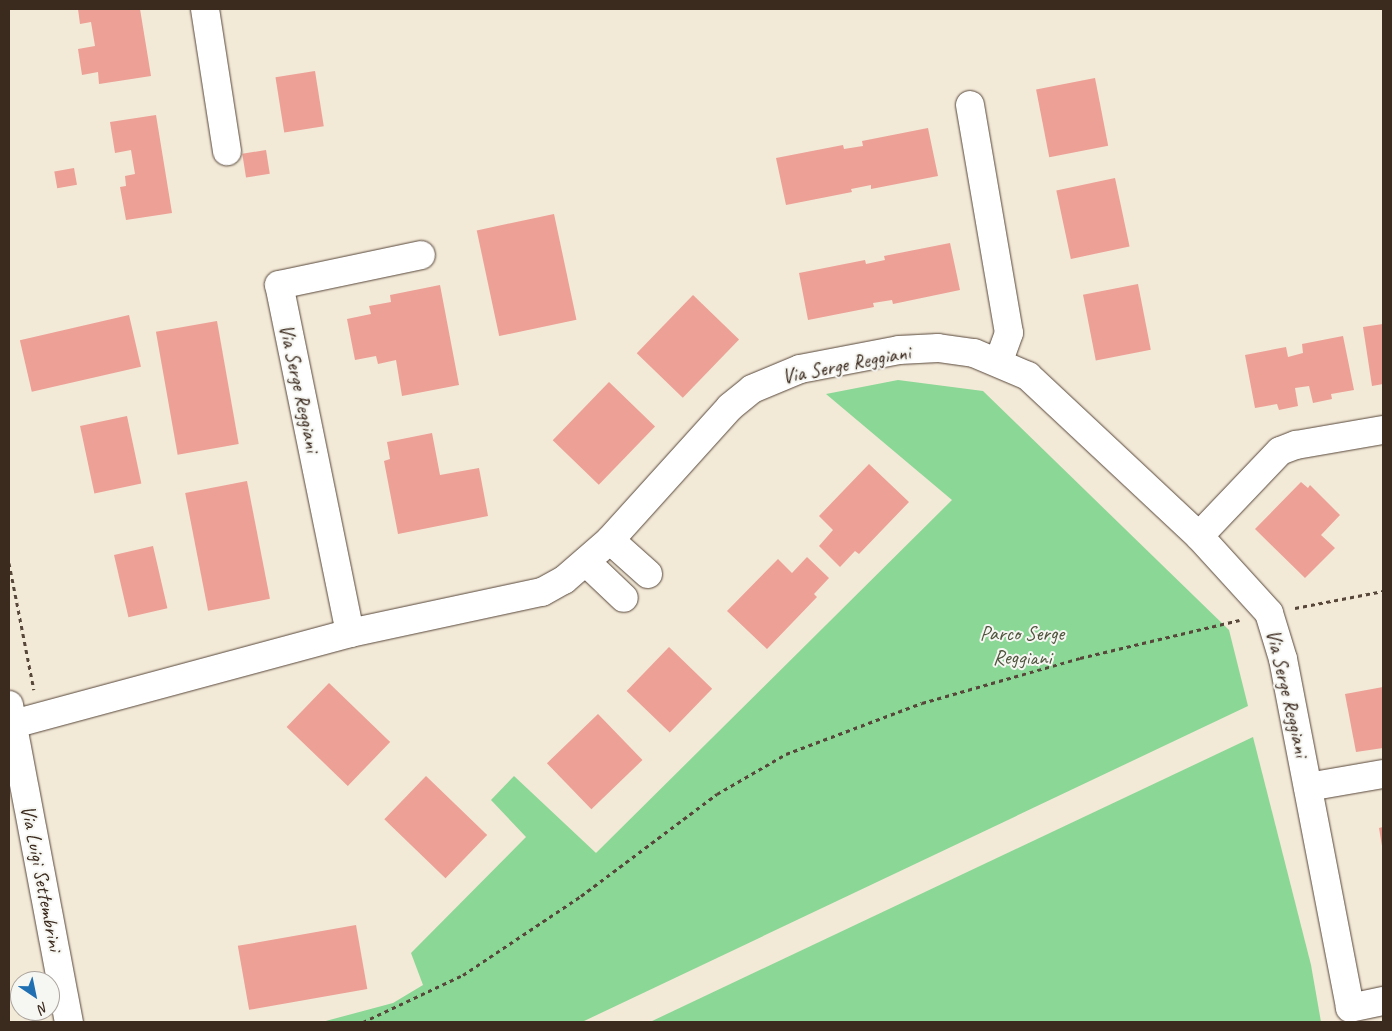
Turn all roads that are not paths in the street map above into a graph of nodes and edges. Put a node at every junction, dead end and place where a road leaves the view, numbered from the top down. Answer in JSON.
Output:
{"nodes":[{"id":1,"x":205,"y":9,"type":"edge"},
{"id":2,"x":970,"y":105,"type":"dead end"},
{"id":3,"x":227,"y":151,"type":"dead end"},
{"id":4,"x":421,"y":255,"type":"dead end"},
{"id":5,"x":999,"y":361,"type":"junction"},
{"id":6,"x":1383,"y":430,"type":"edge"},
{"id":7,"x":1199,"y":536,"type":"junction"},
{"id":8,"x":610,"y":540,"type":"junction"},
{"id":9,"x":586,"y":562,"type":"junction"},
{"id":10,"x":648,"y":574,"type":"dead end"},
{"id":11,"x":624,"y":598,"type":"dead end"},
{"id":12,"x":350,"y":633,"type":"junction"},
{"id":13,"x":11,"y":715,"type":"edge"},
{"id":14,"x":1383,"y":774,"type":"edge"},
{"id":15,"x":1308,"y":787,"type":"junction"},
{"id":16,"x":1383,"y":1001,"type":"edge"},
{"id":17,"x":69,"y":1022,"type":"edge"}],
"edges":[{"from":1,"to":3,"type":"street"},
{"from":2,"to":5,"type":"street"},
{"from":4,"to":12,"type":"street","name":"Via Serge Reggiani"},
{"from":5,"to":7,"type":"street","name":"Via Serge Reggiani"},
{"from":5,"to":8,"type":"street","name":"Via Serge Reggiani"},
{"from":6,"to":7,"type":"street"},
{"from":7,"to":15,"type":"street","name":"Via Serge Reggiani"},
{"from":8,"to":9,"type":"street","name":"Via Serge Reggiani"},
{"from":8,"to":10,"type":"street"},
{"from":9,"to":11,"type":"street"},
{"from":9,"to":12,"type":"street","name":"Via Serge Reggiani"},
{"from":12,"to":13,"type":"street","name":"Via Serge Reggiani"},
{"from":13,"to":17,"type":"street","name":"Via Luigi Settembrini"},
{"from":14,"to":15,"type":"street","name":"Via Serge Reggiani"},
{"from":15,"to":16,"type":"street","name":"Via Serge Reggiani"}]}
